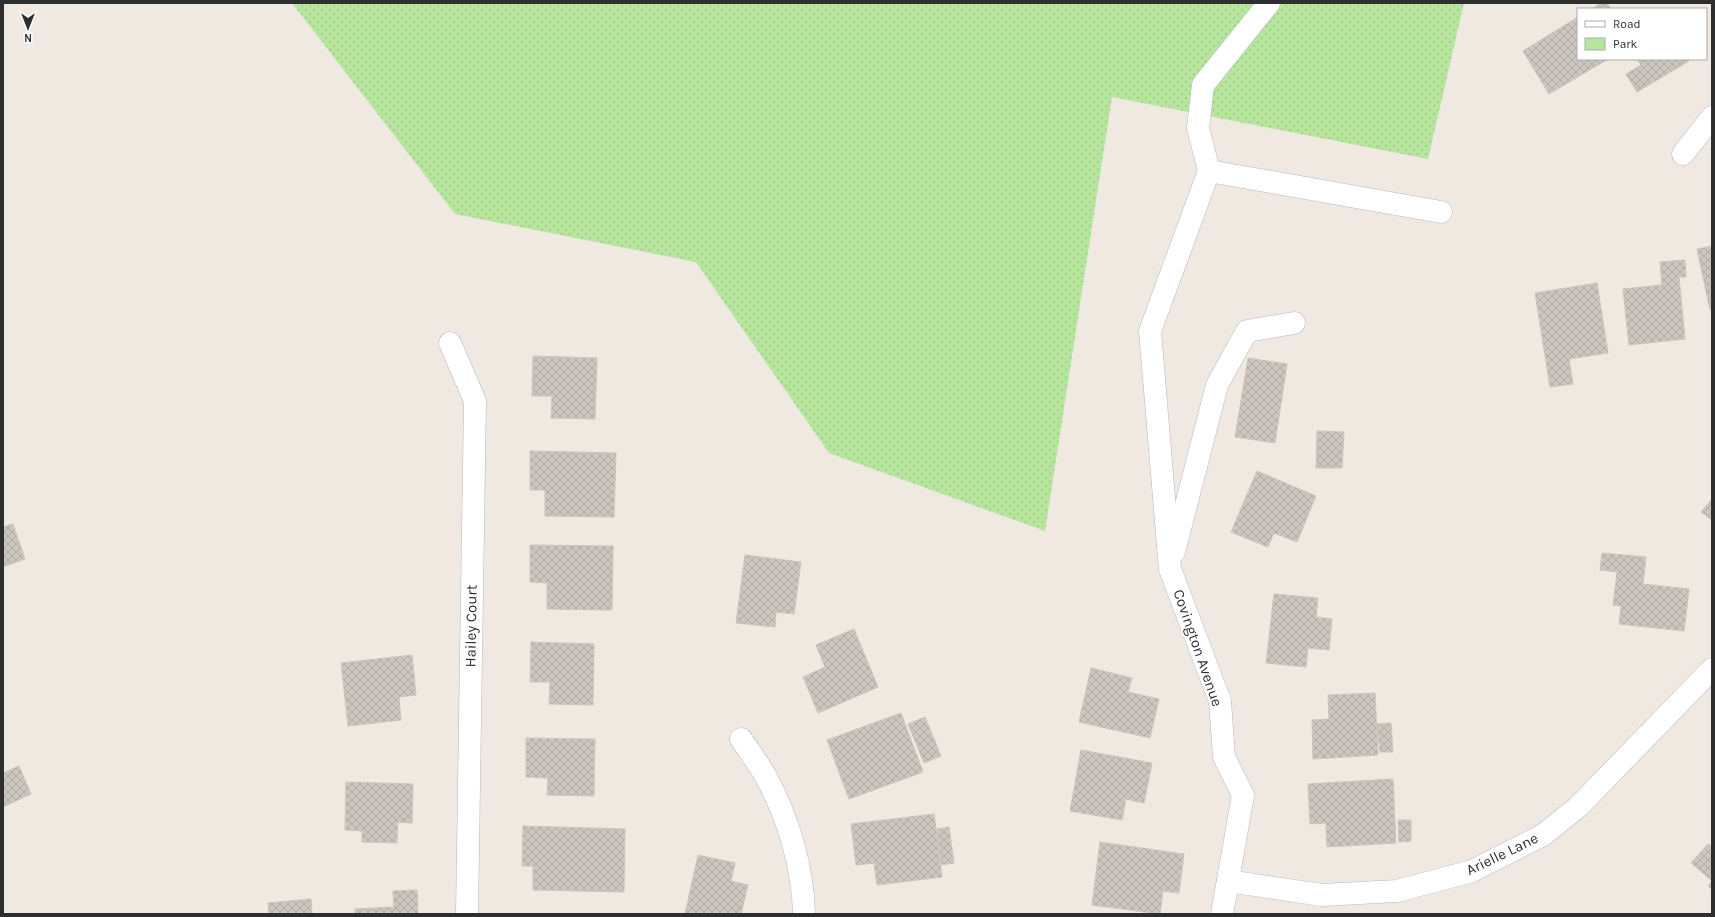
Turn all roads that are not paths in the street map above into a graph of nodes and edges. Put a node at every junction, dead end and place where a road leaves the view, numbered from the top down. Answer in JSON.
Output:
{"nodes":[{"id":1,"x":1269,"y":3,"type":"edge"},
{"id":2,"x":1712,"y":117,"type":"edge"},
{"id":3,"x":1683,"y":154,"type":"dead end"},
{"id":4,"x":1209,"y":171,"type":"junction"},
{"id":5,"x":1441,"y":212,"type":"dead end"},
{"id":6,"x":1294,"y":323,"type":"dead end"},
{"id":7,"x":450,"y":343,"type":"dead end"},
{"id":8,"x":1170,"y":569,"type":"junction"},
{"id":9,"x":1712,"y":669,"type":"edge"},
{"id":10,"x":741,"y":739,"type":"dead end"},
{"id":11,"x":1228,"y":881,"type":"junction"},
{"id":12,"x":467,"y":914,"type":"edge"},
{"id":13,"x":804,"y":914,"type":"edge"},
{"id":14,"x":1222,"y":914,"type":"edge"}],
"edges":[{"from":1,"to":4,"type":"street"},
{"from":2,"to":3,"type":"street"},
{"from":4,"to":5,"type":"street"},
{"from":4,"to":8,"type":"street","name":"Covington Avenue"},
{"from":6,"to":8,"type":"street"},
{"from":7,"to":12,"type":"street","name":"Hailey Court"},
{"from":8,"to":11,"type":"street","name":"Covington Avenue"},
{"from":9,"to":11,"type":"street","name":"Arielle Lane"},
{"from":10,"to":13,"type":"street"},
{"from":11,"to":14,"type":"street","name":"Covington Avenue"}]}
